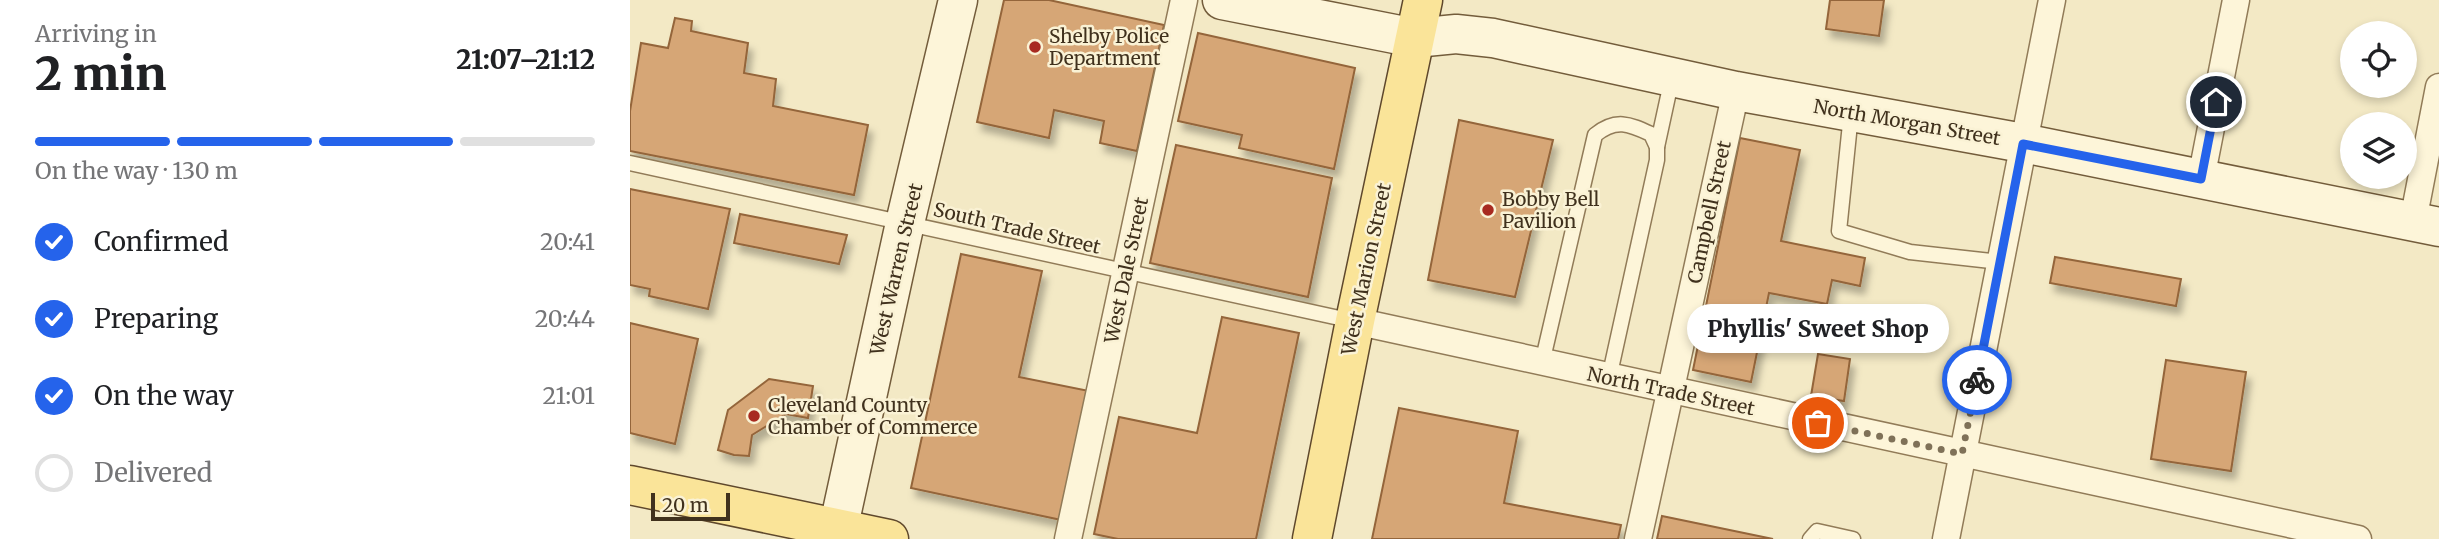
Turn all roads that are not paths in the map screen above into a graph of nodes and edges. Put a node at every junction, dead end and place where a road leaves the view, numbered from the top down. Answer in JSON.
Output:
{"nodes":[{"id":1,"x":958,"y":0,"type":"edge"},
{"id":2,"x":1184,"y":0,"type":"edge"},
{"id":3,"x":1222,"y":0,"type":"edge"},
{"id":4,"x":1423,"y":0,"type":"edge"},
{"id":5,"x":2052,"y":0,"type":"edge"},
{"id":6,"x":2236,"y":0,"type":"edge"},
{"id":7,"x":1415,"y":38,"type":"junction"},
{"id":8,"x":1672,"y":78,"type":"junction"},
{"id":9,"x":2439,"y":87,"type":"edge"},
{"id":10,"x":1736,"y":91,"type":"junction"},
{"id":11,"x":1851,"y":112,"type":"junction"},
{"id":12,"x":2023,"y":144,"type":"junction"},
{"id":13,"x":1657,"y":147,"type":"junction"},
{"id":14,"x":630,"y":163,"type":"edge"},
{"id":15,"x":2201,"y":179,"type":"junction"},
{"id":16,"x":905,"y":223,"type":"junction"},
{"id":17,"x":2426,"y":224,"type":"edge"},
{"id":18,"x":2000,"y":262,"type":"junction"},
{"id":19,"x":1126,"y":272,"type":"junction"},
{"id":20,"x":1355,"y":321,"type":"junction"},
{"id":21,"x":1542,"y":363,"type":"junction"},
{"id":22,"x":1609,"y":378,"type":"junction"},
{"id":23,"x":1670,"y":391,"type":"junction"},
{"id":24,"x":1962,"y":454,"type":"junction"},
{"id":25,"x":630,"y":485,"type":"edge"},
{"id":26,"x":837,"y":533,"type":"edge"},
{"id":27,"x":889,"y":539,"type":"edge"},
{"id":28,"x":1068,"y":539,"type":"edge"},
{"id":29,"x":1312,"y":539,"type":"edge"},
{"id":30,"x":1638,"y":539,"type":"edge"},
{"id":31,"x":1811,"y":539,"type":"edge"},
{"id":32,"x":1853,"y":539,"type":"edge"},
{"id":33,"x":1945,"y":539,"type":"edge"},
{"id":34,"x":2358,"y":539,"type":"edge"}],
"edges":[{"from":1,"to":16,"type":"street","name":"West Warren Street"},
{"from":2,"to":19,"type":"street","name":"West Dale Street"},
{"from":3,"to":7,"type":"street","name":"North Morgan Street"},
{"from":4,"to":7,"type":"main road","name":"West Marion Street"},
{"from":5,"to":12,"type":"street"},
{"from":6,"to":15,"type":"street"},
{"from":7,"to":8,"type":"street","name":"North Morgan Street"},
{"from":7,"to":20,"type":"main road","name":"West Marion Street"},
{"from":8,"to":10,"type":"street","name":"North Morgan Street"},
{"from":8,"to":13,"type":"lane"},
{"from":9,"to":17,"type":"street"},
{"from":10,"to":11,"type":"street","name":"North Morgan Street"},
{"from":10,"to":23,"type":"street","name":"Campbell Street"},
{"from":11,"to":12,"type":"street","name":"North Morgan Street"},
{"from":11,"to":18,"type":"lane"},
{"from":12,"to":15,"type":"street","name":"North Morgan Street"},
{"from":12,"to":18,"type":"street"},
{"from":13,"to":21,"type":"lane"},
{"from":13,"to":22,"type":"lane"},
{"from":14,"to":16,"type":"lane","name":"South Trade Street"},
{"from":15,"to":17,"type":"street","name":"North Morgan Street"},
{"from":16,"to":19,"type":"lane","name":"South Trade Street"},
{"from":16,"to":26,"type":"street","name":"West Warren Street"},
{"from":18,"to":24,"type":"street"},
{"from":19,"to":20,"type":"lane","name":"South Trade Street"},
{"from":19,"to":28,"type":"street","name":"West Dale Street"},
{"from":20,"to":21,"type":"street","name":"North Trade Street"},
{"from":20,"to":29,"type":"main road","name":"West Marion Street"},
{"from":21,"to":22,"type":"street","name":"North Trade Street"},
{"from":22,"to":23,"type":"street","name":"North Trade Street"},
{"from":23,"to":24,"type":"street","name":"North Trade Street"},
{"from":23,"to":30,"type":"street","name":"Campbell Street"},
{"from":24,"to":33,"type":"street"},
{"from":24,"to":34,"type":"street","name":"North Trade Street"},
{"from":25,"to":26,"type":"main road"},
{"from":26,"to":27,"type":"main road"},
{"from":31,"to":32,"type":"lane"}]}
